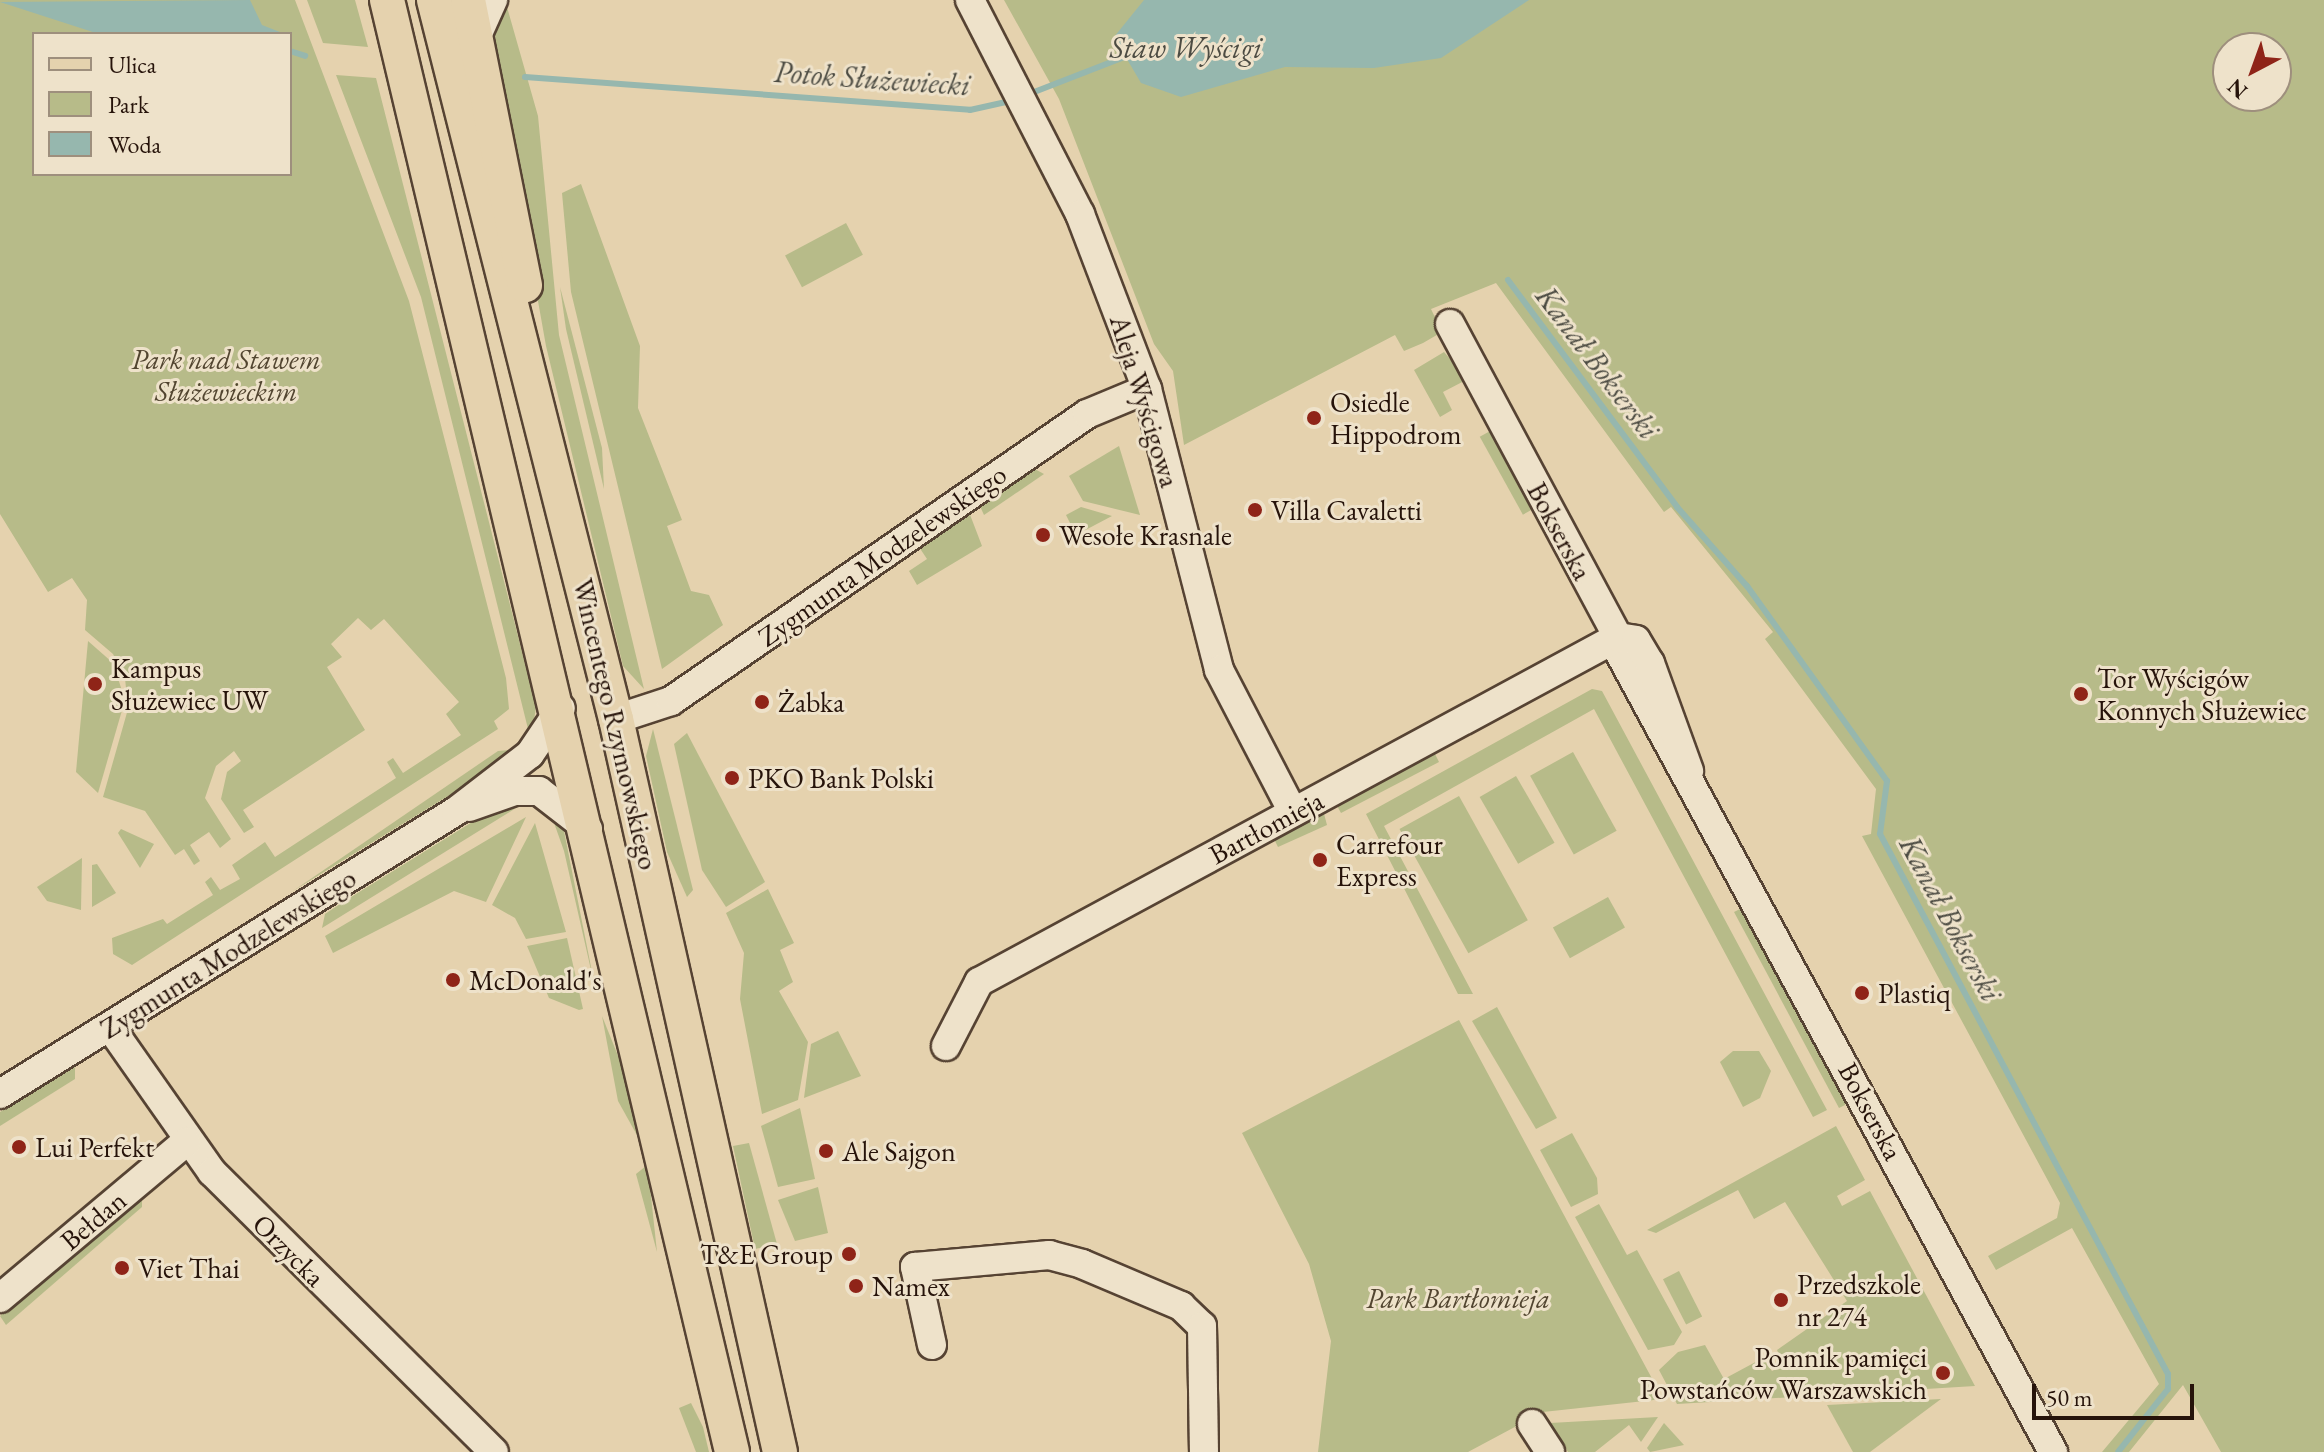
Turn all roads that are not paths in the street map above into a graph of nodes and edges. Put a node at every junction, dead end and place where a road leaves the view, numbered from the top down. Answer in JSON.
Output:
{"nodes":[{"id":1,"x":374,"y":0,"type":"edge"},
{"id":2,"x":387,"y":0,"type":"edge"},
{"id":3,"x":434,"y":0,"type":"edge"},
{"id":4,"x":468,"y":0,"type":"edge"},
{"id":5,"x":493,"y":0,"type":"edge"},
{"id":6,"x":970,"y":0,"type":"edge"},
{"id":7,"x":476,"y":38,"type":"junction"},
{"id":8,"x":406,"y":95,"type":"junction"},
{"id":9,"x":1450,"y":324,"type":"dead end"},
{"id":10,"x":535,"y":381,"type":"junction"},
{"id":11,"x":1147,"y":389,"type":"junction"},
{"id":12,"x":1615,"y":638,"type":"junction"},
{"id":13,"x":561,"y":708,"type":"junction"},
{"id":14,"x":616,"y":719,"type":"junction"},
{"id":15,"x":456,"y":811,"type":"junction"},
{"id":16,"x":1293,"y":812,"type":"junction"},
{"id":17,"x":588,"y":829,"type":"junction"},
{"id":18,"x":110,"y":1027,"type":"junction"},
{"id":19,"x":946,"y":1046,"type":"dead end"},
{"id":20,"x":0,"y":1094,"type":"edge"},
{"id":21,"x":186,"y":1142,"type":"junction"},
{"id":22,"x":0,"y":1298,"type":"edge"},
{"id":23,"x":932,"y":1345,"type":"dead end"},
{"id":24,"x":1532,"y":1424,"type":"dead end"},
{"id":25,"x":494,"y":1452,"type":"edge"},
{"id":26,"x":732,"y":1452,"type":"edge"},
{"id":27,"x":780,"y":1452,"type":"edge"},
{"id":28,"x":1204,"y":1452,"type":"edge"},
{"id":29,"x":1550,"y":1452,"type":"edge"},
{"id":30,"x":2053,"y":1452,"type":"edge"}],
"edges":[{"from":1,"to":8,"type":"main road","name":"Wincentego Rzymowskiego"},
{"from":2,"to":8,"type":"main road","name":"Wincentego Rzymowskiego"},
{"from":3,"to":10,"type":"main road","name":"Wincentego Rzymowskiego"},
{"from":4,"to":7,"type":"main road"},
{"from":5,"to":7,"type":"street"},
{"from":6,"to":11,"type":"street","name":"Aleja Wyścigowa"},
{"from":7,"to":10,"type":"main road"},
{"from":8,"to":13,"type":"main road","name":"Wincentego Rzymowskiego"},
{"from":9,"to":12,"type":"street","name":"Bokserska"},
{"from":10,"to":14,"type":"main road","name":"Wincentego Rzymowskiego"},
{"from":11,"to":14,"type":"street","name":"Zygmunta Modzelewskiego"},
{"from":11,"to":16,"type":"street","name":"Aleja Wyścigowa"},
{"from":12,"to":16,"type":"street","name":"Bartłomieja"},
{"from":12,"to":30,"type":"street","name":"Bokserska"},
{"from":13,"to":15,"type":"street","name":"Zygmunta Modzelewskiego"},
{"from":13,"to":17,"type":"main road","name":"Wincentego Rzymowskiego"},
{"from":14,"to":27,"type":"main road","name":"Wincentego Rzymowskiego"},
{"from":15,"to":17,"type":"street","name":"Zygmunta Modzelewskiego"},
{"from":15,"to":18,"type":"street","name":"Zygmunta Modzelewskiego"},
{"from":16,"to":19,"type":"street","name":"Bartłomieja"},
{"from":17,"to":26,"type":"main road","name":"Wincentego Rzymowskiego"},
{"from":18,"to":20,"type":"street","name":"Zygmunta Modzelewskiego"},
{"from":18,"to":21,"type":"street","name":"Orzycka"},
{"from":21,"to":22,"type":"street","name":"Bełdan"},
{"from":21,"to":25,"type":"street","name":"Orzycka"},
{"from":23,"to":28,"type":"street"},
{"from":24,"to":29,"type":"street"}]}
